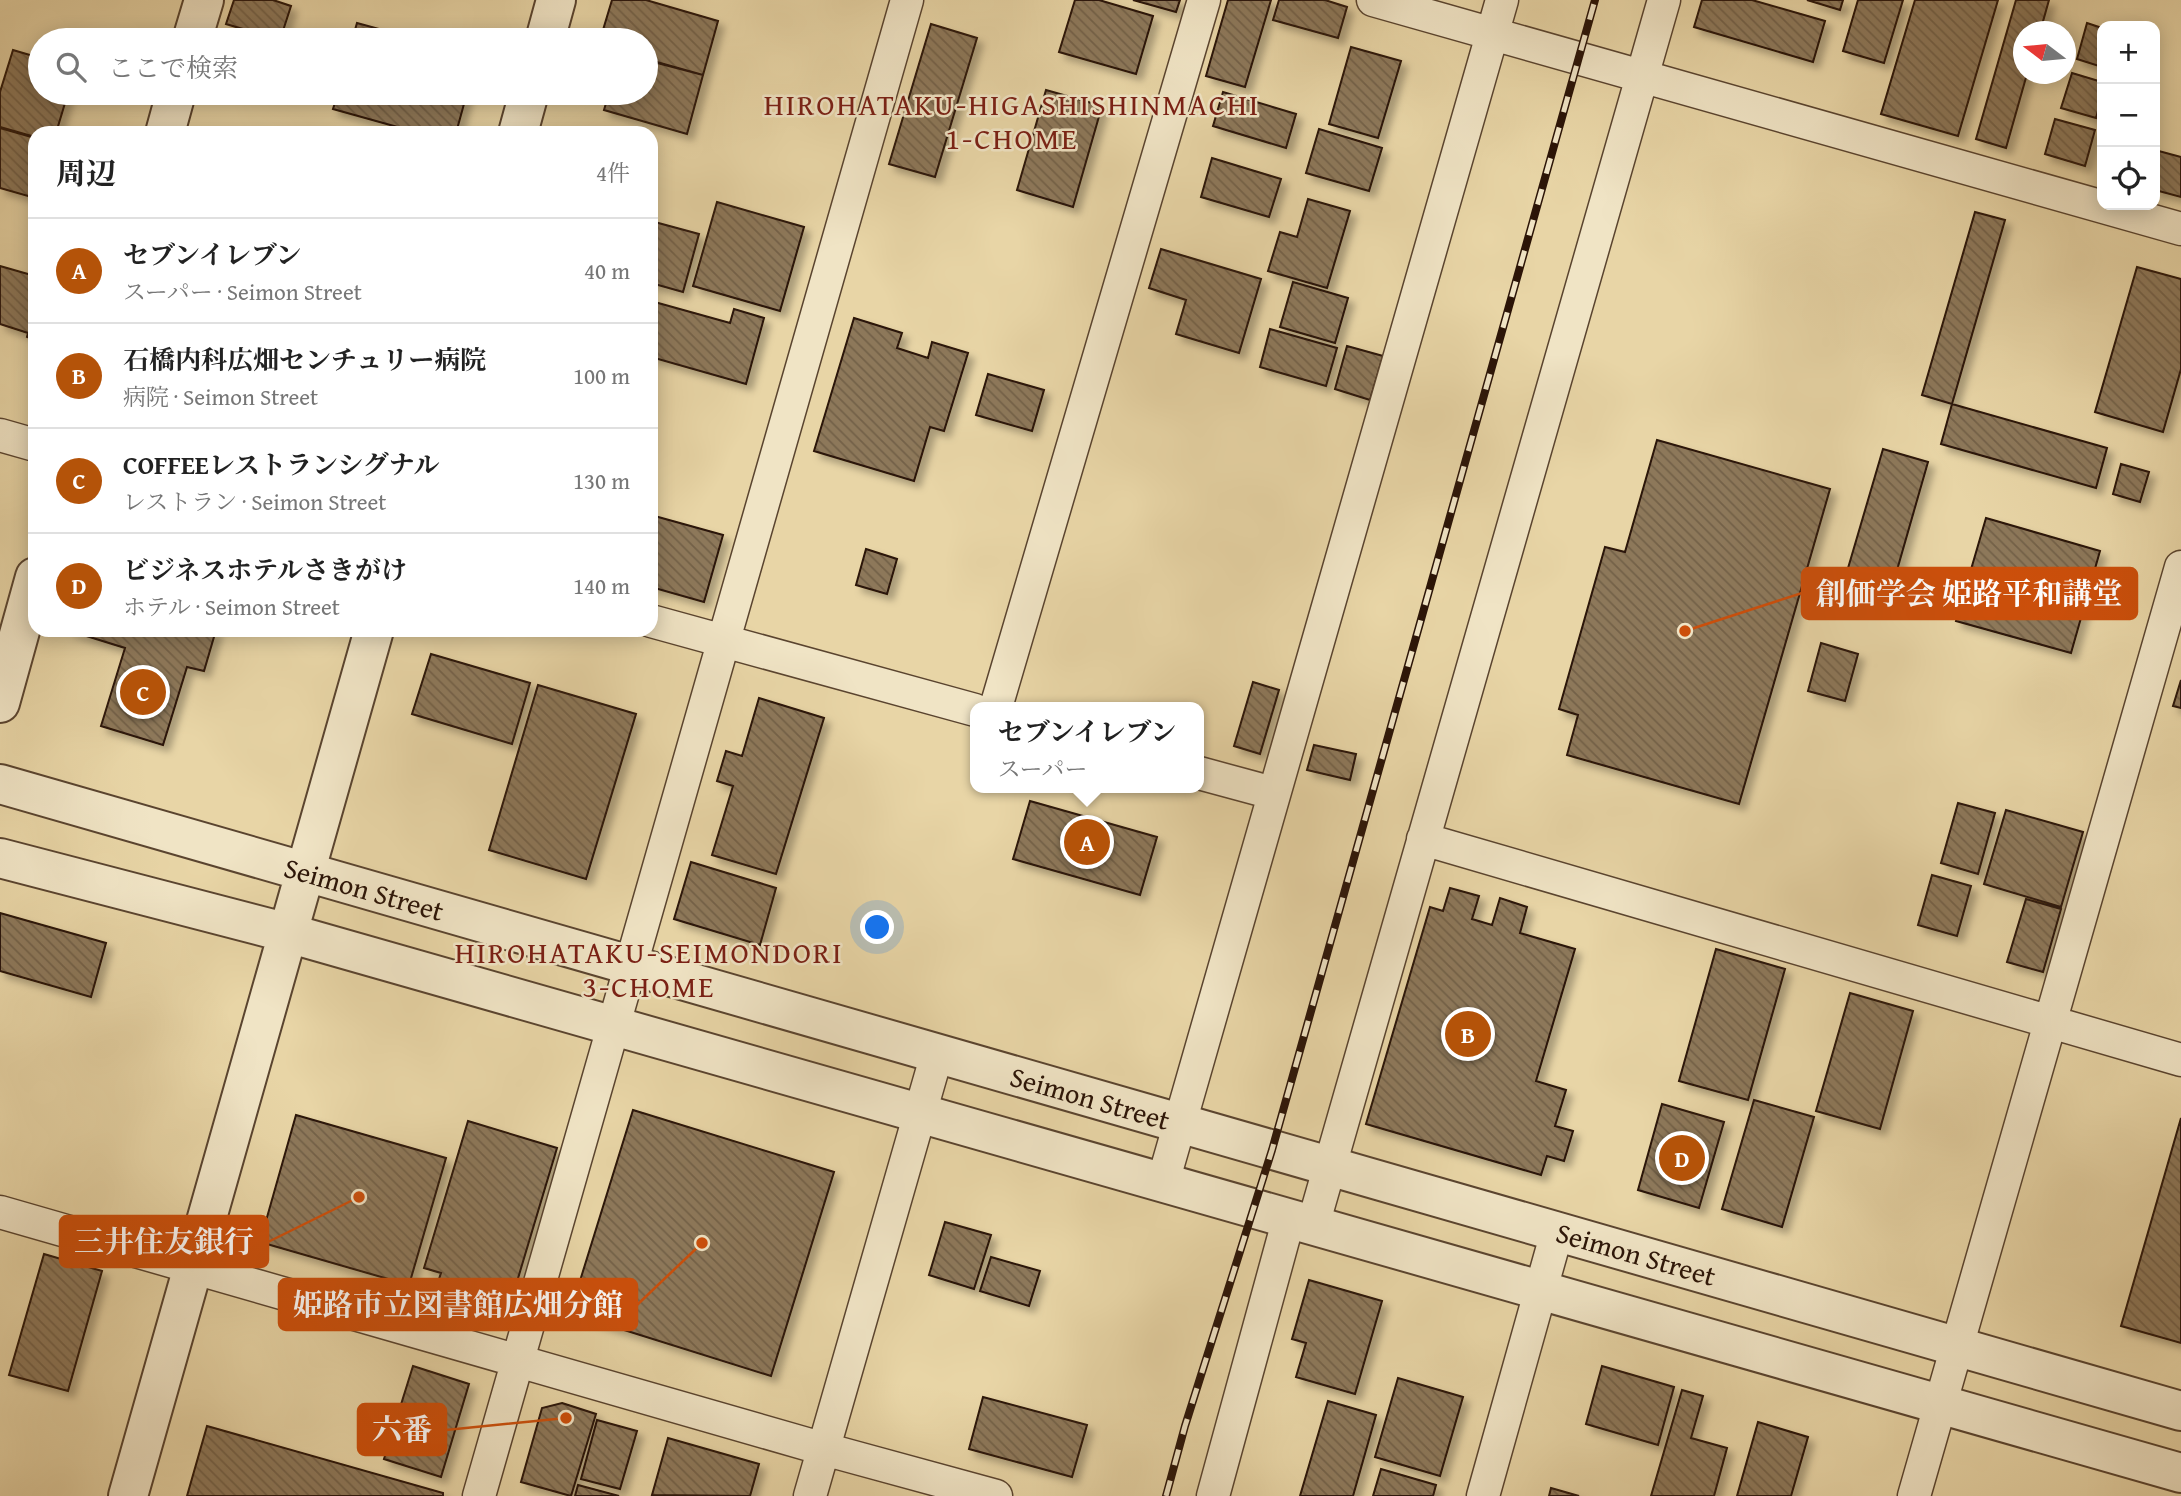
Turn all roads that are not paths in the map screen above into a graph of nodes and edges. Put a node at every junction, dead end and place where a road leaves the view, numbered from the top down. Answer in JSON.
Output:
{"nodes":[{"id":1,"x":204,"y":0,"type":"edge"},
{"id":2,"x":556,"y":0,"type":"edge"},
{"id":3,"x":907,"y":0,"type":"edge"},
{"id":4,"x":1204,"y":0,"type":"edge"},
{"id":5,"x":1373,"y":0,"type":"edge"},
{"id":6,"x":1502,"y":0,"type":"edge"},
{"id":7,"x":1664,"y":0,"type":"edge"},
{"id":8,"x":196,"y":28,"type":"edge"},
{"id":9,"x":548,"y":28,"type":"edge"},
{"id":10,"x":1492,"y":35,"type":"junction"},
{"id":11,"x":1642,"y":75,"type":"junction"},
{"id":12,"x":172,"y":105,"type":"edge"},
{"id":13,"x":526,"y":105,"type":"edge"},
{"id":14,"x":166,"y":126,"type":"edge"},
{"id":15,"x":520,"y":126,"type":"edge"},
{"id":16,"x":2181,"y":229,"type":"edge"},
{"id":17,"x":0,"y":435,"type":"edge"},
{"id":18,"x":28,"y":443,"type":"edge"},
{"id":19,"x":2181,"y":567,"type":"edge"},
{"id":20,"x":28,"y":602,"type":"edge"},
{"id":21,"x":658,"y":623,"type":"edge"},
{"id":22,"x":372,"y":637,"type":"edge"},
{"id":23,"x":724,"y":641,"type":"junction"},
{"id":24,"x":997,"y":702,"type":"edge"},
{"id":25,"x":0,"y":703,"type":"edge"},
{"id":26,"x":970,"y":709,"type":"edge"},
{"id":27,"x":1204,"y":774,"type":"edge"},
{"id":28,"x":0,"y":785,"type":"edge"},
{"id":29,"x":1273,"y":793,"type":"junction"},
{"id":30,"x":1423,"y":839,"type":"junction"},
{"id":31,"x":0,"y":858,"type":"edge"},
{"id":32,"x":304,"y":872,"type":"junction"},
{"id":33,"x":288,"y":933,"type":"junction"},
{"id":34,"x":631,"y":966,"type":"junction"},
{"id":35,"x":2049,"y":1023,"type":"junction"},
{"id":36,"x":614,"y":1026,"type":"junction"},
{"id":37,"x":937,"y":1054,"type":"junction"},
{"id":38,"x":2181,"y":1060,"type":"edge"},
{"id":39,"x":920,"y":1113,"type":"junction"},
{"id":40,"x":1179,"y":1123,"type":"junction"},
{"id":41,"x":1329,"y":1166,"type":"junction"},
{"id":42,"x":1163,"y":1182,"type":"junction"},
{"id":43,"x":0,"y":1212,"type":"edge"},
{"id":44,"x":1301,"y":1222,"type":"junction"},
{"id":45,"x":1557,"y":1232,"type":"junction"},
{"id":46,"x":194,"y":1269,"type":"junction"},
{"id":47,"x":1540,"y":1291,"type":"junction"},
{"id":48,"x":1957,"y":1347,"type":"junction"},
{"id":49,"x":517,"y":1361,"type":"junction"},
{"id":50,"x":1940,"y":1404,"type":"junction"},
{"id":51,"x":2181,"y":1411,"type":"edge"},
{"id":52,"x":824,"y":1449,"type":"junction"},
{"id":53,"x":2181,"y":1473,"type":"edge"},
{"id":54,"x":128,"y":1496,"type":"edge"},
{"id":55,"x":479,"y":1496,"type":"edge"},
{"id":56,"x":810,"y":1496,"type":"edge"},
{"id":57,"x":996,"y":1496,"type":"edge"},
{"id":58,"x":1213,"y":1496,"type":"edge"},
{"id":59,"x":1483,"y":1496,"type":"edge"},
{"id":60,"x":1914,"y":1496,"type":"edge"}],
"edges":[{"from":1,"to":8,"type":"street"},
{"from":2,"to":9,"type":"street"},
{"from":3,"to":23,"type":"street"},
{"from":4,"to":24,"type":"street"},
{"from":5,"to":10,"type":"street"},
{"from":6,"to":10,"type":"street"},
{"from":7,"to":11,"type":"street"},
{"from":10,"to":11,"type":"street"},
{"from":10,"to":29,"type":"street"},
{"from":11,"to":16,"type":"street"},
{"from":11,"to":30,"type":"street"},
{"from":12,"to":14,"type":"street"},
{"from":13,"to":15,"type":"street"},
{"from":17,"to":18,"type":"street"},
{"from":19,"to":35,"type":"street"},
{"from":20,"to":25,"type":"street"},
{"from":21,"to":23,"type":"street"},
{"from":22,"to":32,"type":"street"},
{"from":23,"to":26,"type":"street"},
{"from":23,"to":34,"type":"street"},
{"from":27,"to":29,"type":"street"},
{"from":28,"to":32,"type":"street","name":"Seimon Street"},
{"from":29,"to":40,"type":"street"},
{"from":30,"to":35,"type":"street"},
{"from":30,"to":41,"type":"street"},
{"from":31,"to":33,"type":"street"},
{"from":32,"to":33,"type":"street"},
{"from":32,"to":34,"type":"street","name":"Seimon Street"},
{"from":33,"to":36,"type":"street"},
{"from":33,"to":46,"type":"street"},
{"from":34,"to":36,"type":"street"},
{"from":34,"to":37,"type":"street","name":"Seimon Street"},
{"from":35,"to":38,"type":"street"},
{"from":35,"to":48,"type":"street"},
{"from":36,"to":39,"type":"street"},
{"from":36,"to":49,"type":"street"},
{"from":37,"to":39,"type":"street"},
{"from":37,"to":40,"type":"street","name":"Seimon Street"},
{"from":39,"to":42,"type":"street"},
{"from":39,"to":52,"type":"street"},
{"from":40,"to":41,"type":"street","name":"Seimon Street"},
{"from":40,"to":42,"type":"street"},
{"from":41,"to":44,"type":"street"},
{"from":41,"to":45,"type":"street","name":"Seimon Street"},
{"from":42,"to":44,"type":"street"},
{"from":43,"to":46,"type":"street"},
{"from":44,"to":47,"type":"street"},
{"from":44,"to":58,"type":"street"},
{"from":45,"to":47,"type":"street"},
{"from":45,"to":48,"type":"street","name":"Seimon Street"},
{"from":46,"to":49,"type":"street"},
{"from":46,"to":54,"type":"street"},
{"from":47,"to":50,"type":"street"},
{"from":47,"to":59,"type":"street"},
{"from":48,"to":50,"type":"street"},
{"from":48,"to":51,"type":"street","name":"Seimon Street"},
{"from":49,"to":52,"type":"street"},
{"from":49,"to":55,"type":"street"},
{"from":50,"to":53,"type":"street"},
{"from":50,"to":60,"type":"street"},
{"from":52,"to":56,"type":"street"},
{"from":52,"to":57,"type":"street"}]}
